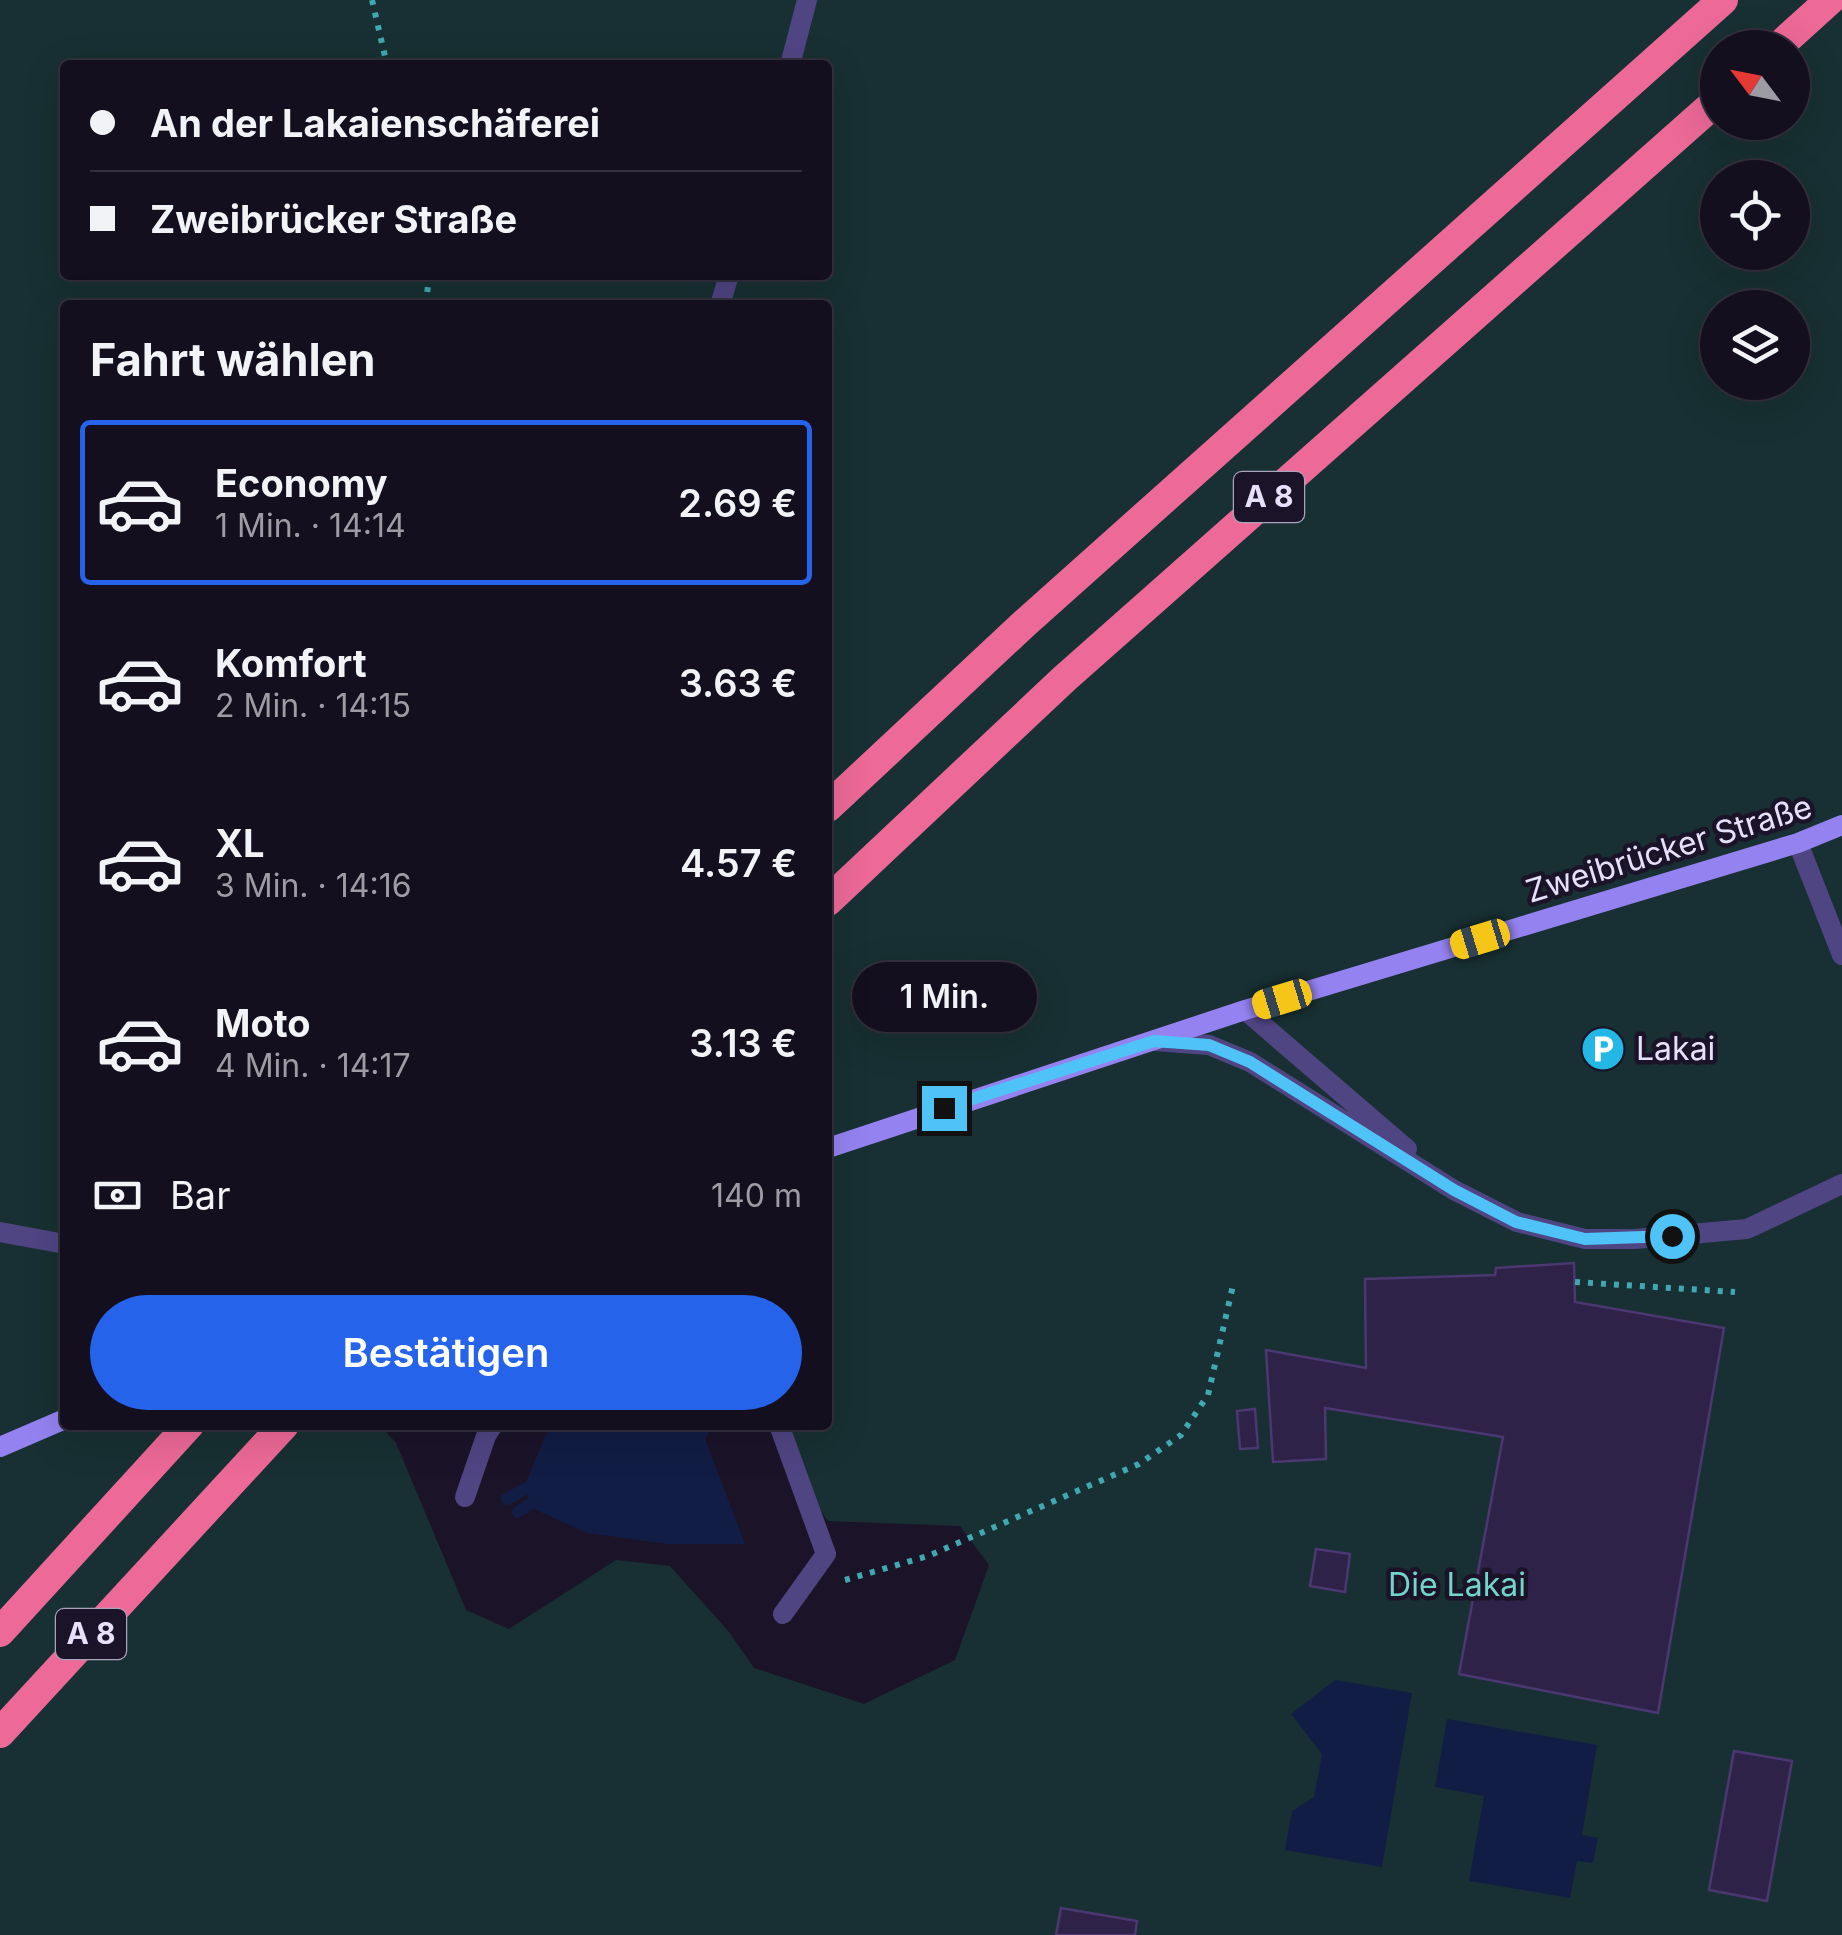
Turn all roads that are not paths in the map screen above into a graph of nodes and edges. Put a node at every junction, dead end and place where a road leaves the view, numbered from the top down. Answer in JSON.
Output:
{"nodes":[{"id":1,"x":807,"y":0,"type":"edge"},
{"id":2,"x":1723,"y":0,"type":"edge"},
{"id":3,"x":1830,"y":0,"type":"edge"},
{"id":4,"x":1797,"y":30,"type":"edge"},
{"id":5,"x":791,"y":60,"type":"edge"},
{"id":6,"x":1700,"y":116,"type":"edge"},
{"id":7,"x":832,"y":802,"type":"edge"},
{"id":8,"x":1842,"y":825,"type":"edge"},
{"id":9,"x":1798,"y":843,"type":"junction"},
{"id":10,"x":832,"y":897,"type":"edge"},
{"id":11,"x":1842,"y":955,"type":"edge"},
{"id":12,"x":1245,"y":1010,"type":"junction"},
{"id":13,"x":1154,"y":1041,"type":"junction"},
{"id":14,"x":832,"y":1147,"type":"edge"},
{"id":15,"x":1842,"y":1184,"type":"edge"},
{"id":16,"x":1454,"y":1190,"type":"junction"},
{"id":17,"x":0,"y":1232,"type":"edge"},
{"id":18,"x":60,"y":1243,"type":"edge"},
{"id":19,"x":60,"y":1421,"type":"edge"},
{"id":20,"x":184,"y":1430,"type":"edge"},
{"id":21,"x":279,"y":1430,"type":"edge"},
{"id":22,"x":490,"y":1430,"type":"edge"},
{"id":23,"x":780,"y":1430,"type":"edge"},
{"id":24,"x":0,"y":1447,"type":"edge"},
{"id":25,"x":465,"y":1497,"type":"dead end"},
{"id":26,"x":783,"y":1614,"type":"dead end"},
{"id":27,"x":0,"y":1632,"type":"edge"},
{"id":28,"x":0,"y":1733,"type":"edge"}],
"edges":[{"from":1,"to":5,"type":"lane"},
{"from":2,"to":7,"type":"highway","number":"A 8"},
{"from":3,"to":4,"type":"highway"},
{"from":6,"to":10,"type":"highway","number":"A 8"},
{"from":8,"to":9,"type":"main road","name":"Zweibrücker Straße"},
{"from":9,"to":11,"type":"lane"},
{"from":9,"to":12,"type":"main road","name":"Zweibrücker Straße"},
{"from":12,"to":13,"type":"main road","name":"Zweibrücker Straße"},
{"from":12,"to":16,"type":"lane"},
{"from":13,"to":14,"type":"main road","name":"Zweibrücker Straße"},
{"from":13,"to":16,"type":"lane"},
{"from":15,"to":16,"type":"lane"},
{"from":17,"to":18,"type":"lane"},
{"from":19,"to":24,"type":"main road"},
{"from":20,"to":27,"type":"highway","number":"A 8"},
{"from":21,"to":28,"type":"highway","number":"A 8"},
{"from":22,"to":25,"type":"lane"},
{"from":23,"to":26,"type":"lane"}]}
